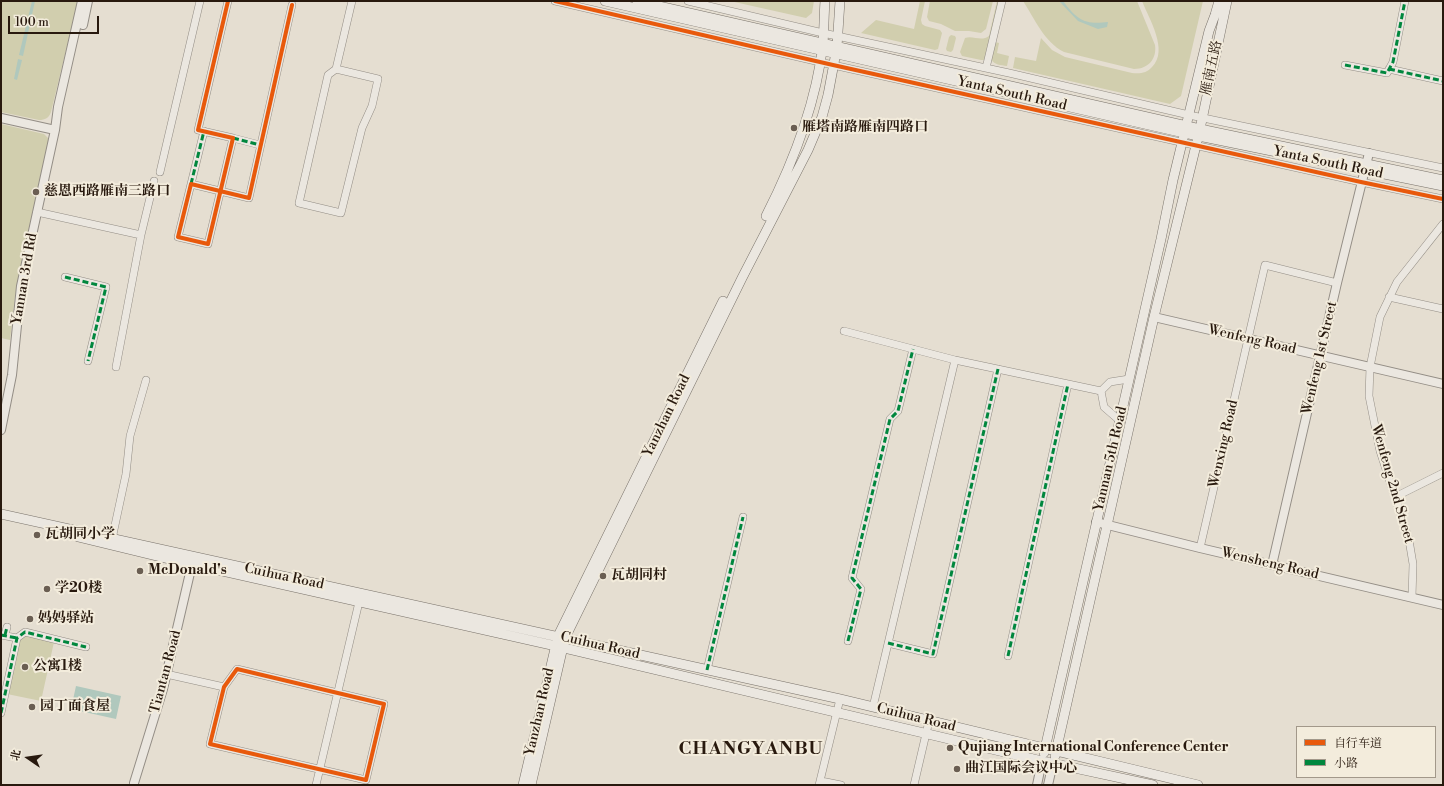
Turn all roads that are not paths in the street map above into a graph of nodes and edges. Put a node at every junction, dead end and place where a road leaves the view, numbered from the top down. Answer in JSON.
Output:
{"nodes":[{"id":1,"x":82,"y":1,"type":"edge"},
{"id":2,"x":88,"y":1,"type":"edge"},
{"id":3,"x":200,"y":1,"type":"edge"},
{"id":4,"x":228,"y":1,"type":"edge"},
{"id":5,"x":352,"y":1,"type":"edge"},
{"id":6,"x":555,"y":1,"type":"edge"},
{"id":7,"x":605,"y":1,"type":"edge"},
{"id":8,"x":637,"y":1,"type":"edge"},
{"id":9,"x":688,"y":1,"type":"edge"},
{"id":10,"x":825,"y":1,"type":"edge"},
{"id":11,"x":840,"y":1,"type":"edge"},
{"id":12,"x":1002,"y":1,"type":"edge"},
{"id":13,"x":1219,"y":1,"type":"edge"},
{"id":14,"x":1227,"y":1,"type":"edge"},
{"id":15,"x":1405,"y":1,"type":"edge"},
{"id":16,"x":655,"y":3,"type":"edge"},
{"id":17,"x":292,"y":5,"type":"dead end"},
{"id":18,"x":823,"y":32,"type":"junction"},
{"id":19,"x":838,"y":36,"type":"junction"},
{"id":20,"x":822,"y":46,"type":"junction"},
{"id":21,"x":836,"y":51,"type":"junction"},
{"id":22,"x":820,"y":62,"type":"junction"},
{"id":23,"x":1345,"y":64,"type":"dead end"},
{"id":24,"x":833,"y":65,"type":"junction"},
{"id":25,"x":986,"y":68,"type":"junction"},
{"id":26,"x":336,"y":69,"type":"junction"},
{"id":27,"x":1390,"y":69,"type":"junction"},
{"id":28,"x":1011,"y":73,"type":"junction"},
{"id":29,"x":1443,"y":81,"type":"edge"},
{"id":30,"x":1006,"y":94,"type":"junction"},
{"id":31,"x":1188,"y":114,"type":"junction"},
{"id":32,"x":1202,"y":117,"type":"junction"},
{"id":33,"x":1,"y":118,"type":"edge"},
{"id":34,"x":55,"y":130,"type":"junction"},
{"id":35,"x":204,"y":131,"type":"junction"},
{"id":36,"x":1198,"y":132,"type":"junction"},
{"id":37,"x":1184,"y":134,"type":"junction"},
{"id":38,"x":233,"y":138,"type":"junction"},
{"id":39,"x":260,"y":145,"type":"junction"},
{"id":40,"x":1195,"y":145,"type":"junction"},
{"id":41,"x":1369,"y":153,"type":"junction"},
{"id":42,"x":1365,"y":167,"type":"junction"},
{"id":43,"x":1443,"y":168,"type":"edge"},
{"id":44,"x":160,"y":172,"type":"dead end"},
{"id":45,"x":1443,"y":180,"type":"edge"},
{"id":46,"x":154,"y":181,"type":"dead end"},
{"id":47,"x":1361,"y":182,"type":"junction"},
{"id":48,"x":191,"y":184,"type":"junction"},
{"id":49,"x":1443,"y":186,"type":"edge"},
{"id":50,"x":221,"y":191,"type":"junction"},
{"id":51,"x":1443,"y":199,"type":"edge"},
{"id":52,"x":37,"y":212,"type":"junction"},
{"id":53,"x":1443,"y":224,"type":"edge"},
{"id":54,"x":141,"y":235,"type":"junction"},
{"id":55,"x":65,"y":277,"type":"dead end"},
{"id":56,"x":1337,"y":283,"type":"junction"},
{"id":57,"x":1389,"y":297,"type":"junction"},
{"id":58,"x":1443,"y":309,"type":"edge"},
{"id":59,"x":1154,"y":317,"type":"junction"},
{"id":60,"x":844,"y":331,"type":"dead end"},
{"id":61,"x":1249,"y":339,"type":"junction"},
{"id":62,"x":913,"y":349,"type":"junction"},
{"id":63,"x":1321,"y":356,"type":"junction"},
{"id":64,"x":955,"y":360,"type":"junction"},
{"id":65,"x":88,"y":361,"type":"dead end"},
{"id":66,"x":116,"y":367,"type":"dead end"},
{"id":67,"x":1370,"y":367,"type":"junction"},
{"id":68,"x":998,"y":369,"type":"junction"},
{"id":69,"x":1129,"y":379,"type":"junction"},
{"id":70,"x":146,"y":380,"type":"dead end"},
{"id":71,"x":1068,"y":384,"type":"junction"},
{"id":72,"x":1443,"y":384,"type":"edge"},
{"id":73,"x":1100,"y":391,"type":"junction"},
{"id":74,"x":1119,"y":420,"type":"junction"},
{"id":75,"x":1,"y":430,"type":"edge"},
{"id":76,"x":1443,"y":473,"type":"edge"},
{"id":77,"x":1395,"y":497,"type":"junction"},
{"id":78,"x":1,"y":514,"type":"edge"},
{"id":79,"x":743,"y":517,"type":"dead end"},
{"id":80,"x":1,"y":520,"type":"edge"},
{"id":81,"x":1096,"y":522,"type":"junction"},
{"id":82,"x":1107,"y":525,"type":"junction"},
{"id":83,"x":112,"y":538,"type":"junction"},
{"id":84,"x":1200,"y":548,"type":"junction"},
{"id":85,"x":193,"y":561,"type":"junction"},
{"id":86,"x":1272,"y":565,"type":"junction"},
{"id":87,"x":1412,"y":597,"type":"junction"},
{"id":88,"x":359,"y":602,"type":"junction"},
{"id":89,"x":1443,"y":604,"type":"edge"},
{"id":90,"x":7,"y":627,"type":"dead end"},
{"id":91,"x":3,"y":635,"type":"edge"},
{"id":92,"x":562,"y":637,"type":"junction"},
{"id":93,"x":17,"y":638,"type":"junction"},
{"id":94,"x":848,"y":641,"type":"dead end"},
{"id":95,"x":888,"y":643,"type":"junction"},
{"id":96,"x":86,"y":647,"type":"dead end"},
{"id":97,"x":559,"y":648,"type":"junction"},
{"id":98,"x":1008,"y":656,"type":"dead end"},
{"id":99,"x":707,"y":670,"type":"junction"},
{"id":100,"x":166,"y":674,"type":"junction"},
{"id":101,"x":224,"y":687,"type":"junction"},
{"id":102,"x":338,"y":693,"type":"junction"},
{"id":103,"x":840,"y":699,"type":"junction"},
{"id":104,"x":872,"y":707,"type":"junction"},
{"id":105,"x":837,"y":712,"type":"junction"},
{"id":106,"x":1,"y":713,"type":"edge"},
{"id":107,"x":929,"y":721,"type":"junction"},
{"id":108,"x":926,"y":733,"type":"junction"},
{"id":109,"x":1045,"y":749,"type":"junction"},
{"id":110,"x":1056,"y":751,"type":"junction"},
{"id":111,"x":1042,"y":761,"type":"junction"},
{"id":112,"x":1053,"y":763,"type":"junction"},
{"id":113,"x":320,"y":770,"type":"junction"},
{"id":114,"x":820,"y":783,"type":"edge"},
{"id":115,"x":133,"y":784,"type":"edge"},
{"id":116,"x":316,"y":785,"type":"edge"},
{"id":117,"x":523,"y":785,"type":"edge"},
{"id":118,"x":531,"y":785,"type":"edge"},
{"id":119,"x":841,"y":785,"type":"edge"},
{"id":120,"x":914,"y":785,"type":"edge"},
{"id":121,"x":1036,"y":785,"type":"edge"},
{"id":122,"x":1048,"y":785,"type":"edge"},
{"id":123,"x":1153,"y":785,"type":"edge"},
{"id":124,"x":1198,"y":785,"type":"edge"}],
"edges":[{"from":1,"to":34,"type":"street","name":"Yannan 3rd Rd"},
{"from":2,"to":34,"type":"street","name":"Yannan 3rd Rd"},
{"from":3,"to":44,"type":"street"},
{"from":4,"to":35,"type":"street"},
{"from":5,"to":26,"type":"street"},
{"from":6,"to":22,"type":"street"},
{"from":7,"to":20,"type":"main road","name":"Yanta South Road"},
{"from":8,"to":16,"type":"main road","name":"Yanta South Road"},
{"from":9,"to":18,"type":"street"},
{"from":10,"to":18,"type":"main road","name":"Yanzhan Road"},
{"from":11,"to":19,"type":"main road","name":"Yanzhan Road"},
{"from":12,"to":25,"type":"street"},
{"from":13,"to":31,"type":"main road","name":"Yannan 5th Road"},
{"from":14,"to":32,"type":"main road","name":"雁南五路"},
{"from":15,"to":27,"type":"street"},
{"from":16,"to":20,"type":"main road","name":"Yanta South Road"},
{"from":17,"to":39,"type":"street"},
{"from":18,"to":19,"type":"street"},
{"from":18,"to":20,"type":"main road","name":"Yanzhan Road"},
{"from":19,"to":21,"type":"main road","name":"Yanzhan Road"},
{"from":19,"to":25,"type":"street"},
{"from":20,"to":21,"type":"main road","name":"Yanta South Road"},
{"from":20,"to":22,"type":"main road","name":"Yanzhan Road"},
{"from":21,"to":24,"type":"main road","name":"Yanzhan Road"},
{"from":21,"to":30,"type":"main road","name":"Yanta South Road"},
{"from":22,"to":24,"type":"street"},
{"from":22,"to":92,"type":"main road","name":"Yanzhan Road"},
{"from":23,"to":27,"type":"street"},
{"from":24,"to":30,"type":"street"},
{"from":24,"to":92,"type":"main road","name":"Yanzhan Road"},
{"from":25,"to":28,"type":"street"},
{"from":26,"to":26,"type":"street"},
{"from":27,"to":29,"type":"street"},
{"from":28,"to":30,"type":"street"},
{"from":28,"to":31,"type":"street"},
{"from":30,"to":37,"type":"main road","name":"Yanta South Road"},
{"from":30,"to":37,"type":"street"},
{"from":31,"to":32,"type":"street"},
{"from":31,"to":37,"type":"main road","name":"Yannan 5th Road"},
{"from":32,"to":36,"type":"main road","name":"雁南五路"},
{"from":32,"to":41,"type":"street"},
{"from":33,"to":34,"type":"street"},
{"from":34,"to":52,"type":"street","name":"Yannan 3rd Rd"},
{"from":35,"to":38,"type":"street"},
{"from":35,"to":48,"type":"street"},
{"from":36,"to":37,"type":"main road","name":"Yanta South Road"},
{"from":36,"to":40,"type":"main road","name":"Yannan 5th Road"},
{"from":36,"to":42,"type":"main road","name":"Yanta South Road"},
{"from":37,"to":40,"type":"street"},
{"from":37,"to":69,"type":"main road","name":"Yannan 5th Road"},
{"from":38,"to":39,"type":"street"},
{"from":38,"to":50,"type":"street"},
{"from":39,"to":50,"type":"street"},
{"from":40,"to":47,"type":"street"},
{"from":40,"to":59,"type":"main road","name":"Yannan 5th Road"},
{"from":41,"to":42,"type":"street","name":"Wenfeng 1st Street"},
{"from":41,"to":43,"type":"street"},
{"from":42,"to":45,"type":"main road","name":"Yanta South Road"},
{"from":42,"to":47,"type":"street","name":"Wenfeng 1st Street"},
{"from":42,"to":49,"type":"main road","name":"Yanta South Road"},
{"from":46,"to":54,"type":"street"},
{"from":47,"to":51,"type":"street"},
{"from":47,"to":56,"type":"street","name":"Wenfeng 1st Street"},
{"from":48,"to":50,"type":"street"},
{"from":48,"to":50,"type":"street"},
{"from":52,"to":54,"type":"street"},
{"from":52,"to":75,"type":"street","name":"Yannan 3rd Rd"},
{"from":53,"to":57,"type":"street","name":"Wenfeng 2nd Street"},
{"from":54,"to":66,"type":"street"},
{"from":55,"to":65,"type":"street"},
{"from":56,"to":61,"type":"street","name":"Wenxing Road"},
{"from":56,"to":63,"type":"street","name":"Wenfeng 1st Street"},
{"from":57,"to":58,"type":"street"},
{"from":57,"to":67,"type":"street","name":"Wenfeng 2nd Street"},
{"from":59,"to":61,"type":"street","name":"Wenfeng Road"},
{"from":59,"to":82,"type":"main road","name":"Yannan 5th Road"},
{"from":60,"to":62,"type":"street"},
{"from":61,"to":63,"type":"street","name":"Wenfeng Road"},
{"from":61,"to":84,"type":"street","name":"Wenxing Road"},
{"from":62,"to":64,"type":"street"},
{"from":62,"to":94,"type":"street"},
{"from":63,"to":67,"type":"street","name":"Wenfeng Road"},
{"from":63,"to":86,"type":"street","name":"Wenfeng 1st Street"},
{"from":64,"to":68,"type":"street"},
{"from":64,"to":95,"type":"street"},
{"from":67,"to":72,"type":"street","name":"Wenfeng Road"},
{"from":67,"to":77,"type":"street","name":"Wenfeng 2nd Street"},
{"from":68,"to":71,"type":"street"},
{"from":68,"to":95,"type":"street"},
{"from":69,"to":73,"type":"street"},
{"from":69,"to":74,"type":"main road","name":"Yannan 5th Road"},
{"from":70,"to":83,"type":"street"},
{"from":71,"to":73,"type":"street"},
{"from":71,"to":98,"type":"street"},
{"from":73,"to":74,"type":"street"},
{"from":74,"to":81,"type":"main road","name":"Yannan 5th Road"},
{"from":76,"to":77,"type":"street"},
{"from":77,"to":87,"type":"street","name":"Wenfeng 2nd Street"},
{"from":78,"to":83,"type":"main road","name":"Cuihua Road"},
{"from":79,"to":99,"type":"street"},
{"from":80,"to":85,"type":"main road","name":"Cuihua Road"},
{"from":81,"to":82,"type":"street","name":"Wensheng Road"},
{"from":81,"to":109,"type":"main road","name":"Yannan 5th Road"},
{"from":82,"to":84,"type":"street","name":"Wensheng Road"},
{"from":82,"to":110,"type":"main road","name":"Yannan 5th Road"},
{"from":83,"to":85,"type":"main road","name":"Cuihua Road"},
{"from":84,"to":86,"type":"street","name":"Wensheng Road"},
{"from":85,"to":88,"type":"main road","name":"Cuihua Road"},
{"from":85,"to":92,"type":"main road","name":"Cuihua Road"},
{"from":85,"to":100,"type":"street","name":"Tiantan Road"},
{"from":86,"to":87,"type":"street","name":"Wensheng Road"},
{"from":87,"to":89,"type":"street","name":"Wensheng Road"},
{"from":88,"to":97,"type":"main road","name":"Cuihua Road"},
{"from":88,"to":102,"type":"street"},
{"from":90,"to":91,"type":"street"},
{"from":91,"to":93,"type":"street"},
{"from":92,"to":97,"type":"main road","name":"Yanzhan Road"},
{"from":92,"to":99,"type":"main road","name":"Cuihua Road"},
{"from":93,"to":96,"type":"street"},
{"from":93,"to":106,"type":"street"},
{"from":95,"to":104,"type":"street"},
{"from":97,"to":105,"type":"main road","name":"Cuihua Road"},
{"from":97,"to":117,"type":"main road","name":"Yanzhan Road"},
{"from":97,"to":118,"type":"main road","name":"Yanzhan Road"},
{"from":99,"to":103,"type":"main road","name":"Cuihua Road"},
{"from":100,"to":101,"type":"street"},
{"from":100,"to":115,"type":"street","name":"Tiantan Road"},
{"from":101,"to":102,"type":"street"},
{"from":101,"to":113,"type":"street"},
{"from":102,"to":113,"type":"street"},
{"from":102,"to":113,"type":"street"},
{"from":103,"to":104,"type":"main road","name":"Cuihua Road"},
{"from":103,"to":105,"type":"street"},
{"from":104,"to":107,"type":"main road","name":"Cuihua Road"},
{"from":105,"to":108,"type":"main road","name":"Cuihua Road"},
{"from":105,"to":114,"type":"street"},
{"from":107,"to":108,"type":"street"},
{"from":107,"to":109,"type":"main road","name":"Cuihua Road"},
{"from":108,"to":111,"type":"main road","name":"Cuihua Road"},
{"from":108,"to":120,"type":"street"},
{"from":109,"to":110,"type":"main road","name":"Cuihua Road"},
{"from":109,"to":111,"type":"main road","name":"Yannan 5th Road"},
{"from":110,"to":112,"type":"main road","name":"Yannan 5th Road"},
{"from":110,"to":124,"type":"main road","name":"Cuihua Road"},
{"from":111,"to":112,"type":"main road","name":"Cuihua Road"},
{"from":111,"to":121,"type":"street","name":"Yannan 5th Road"},
{"from":112,"to":122,"type":"street","name":"Yannan 5th Road"},
{"from":112,"to":123,"type":"main road","name":"Cuihua Road"},
{"from":113,"to":116,"type":"street"},
{"from":114,"to":119,"type":"street"}]}
